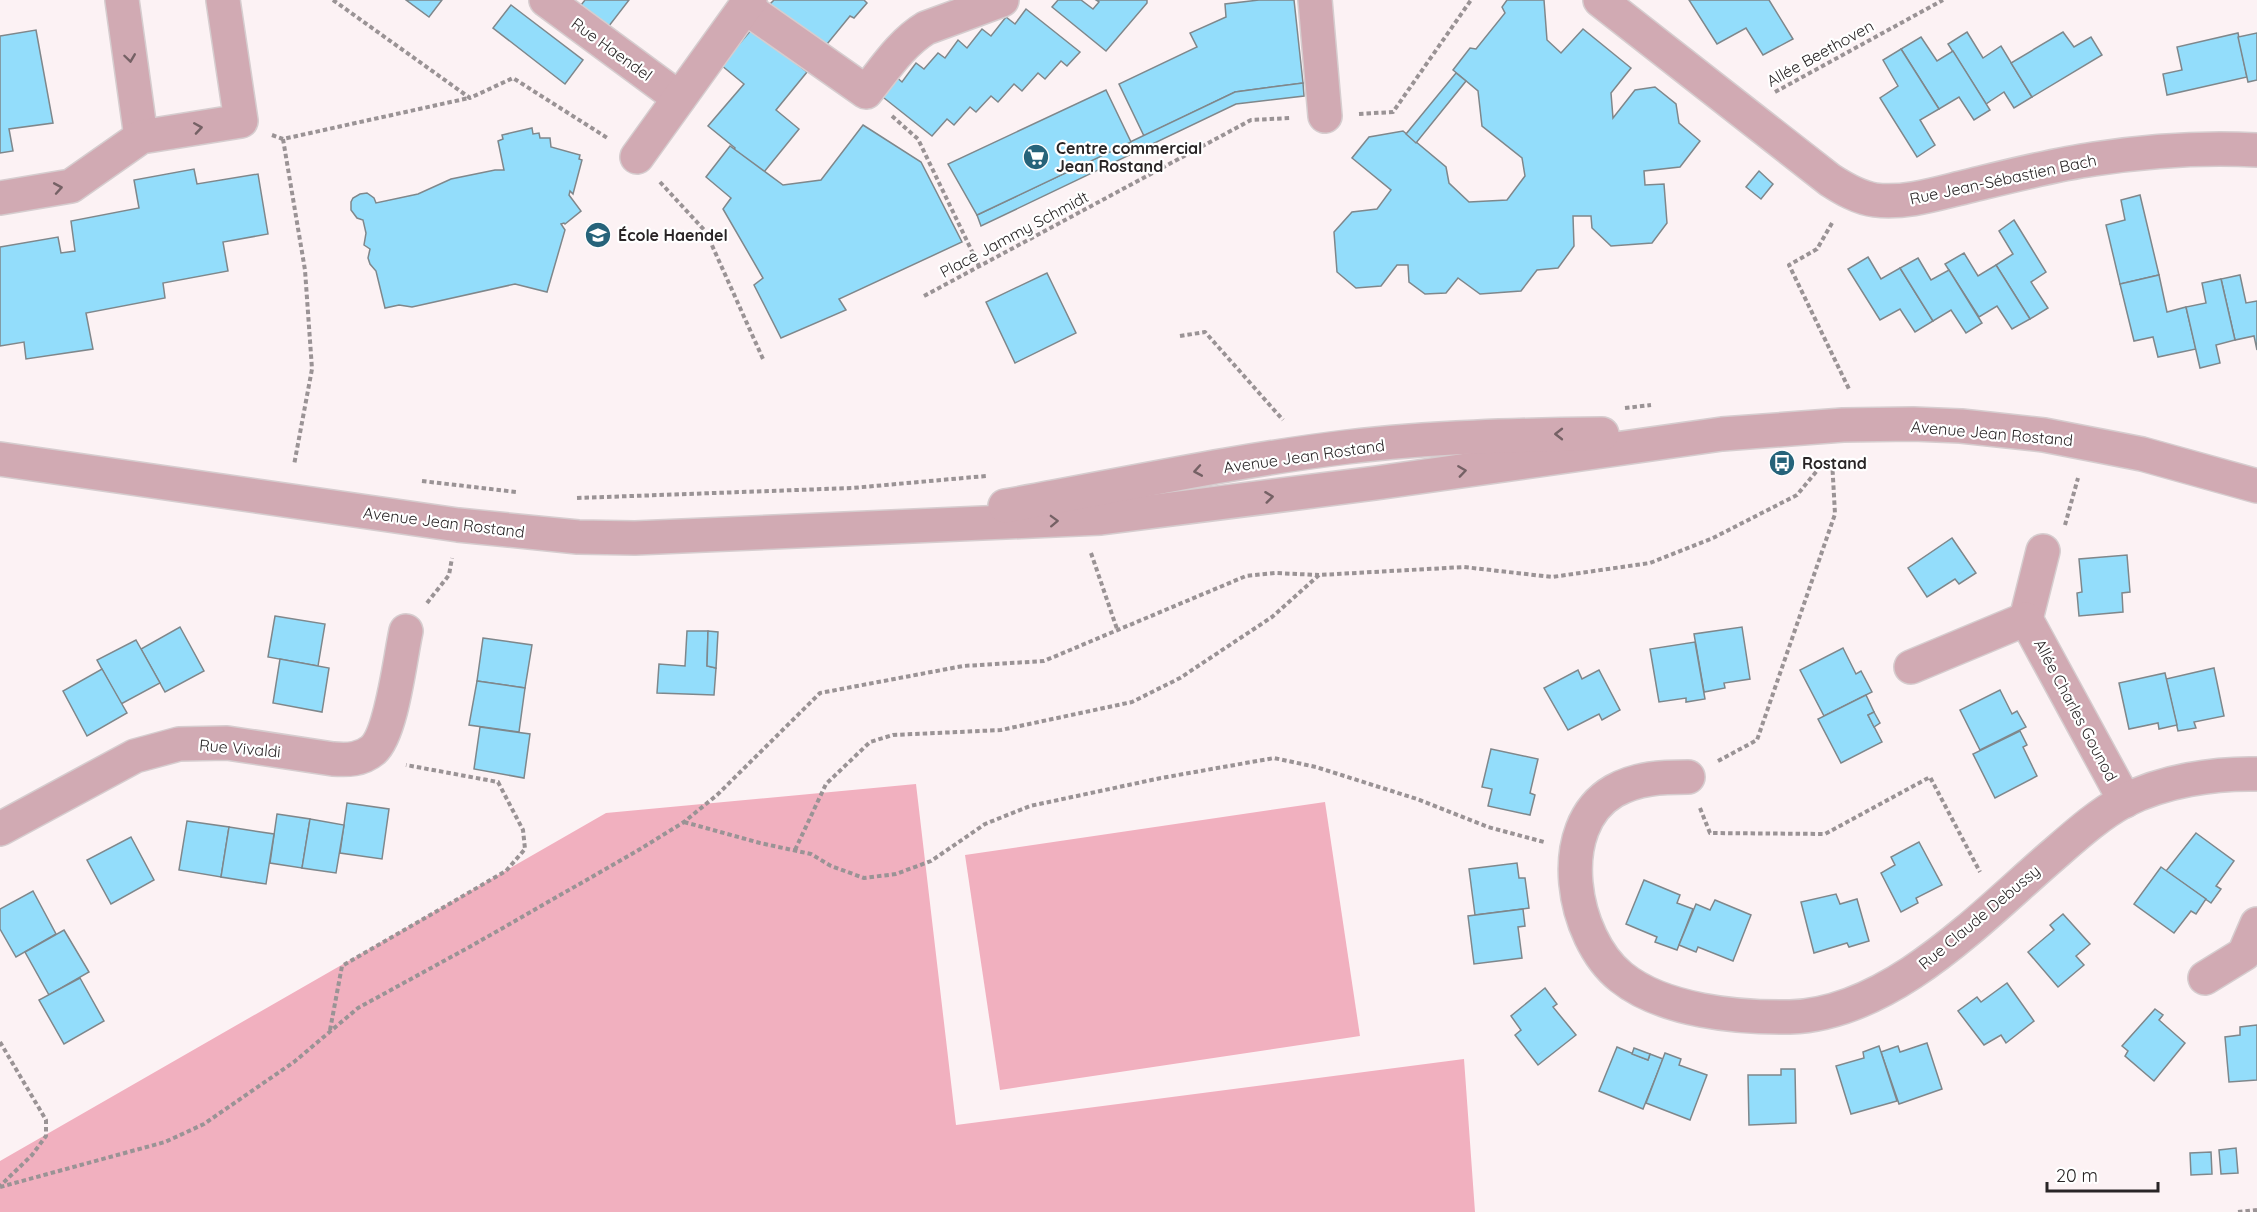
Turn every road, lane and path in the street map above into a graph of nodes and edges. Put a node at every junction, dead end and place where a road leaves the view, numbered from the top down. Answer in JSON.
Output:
{"nodes":[{"id":1,"x":122,"y":0,"type":"edge"},
{"id":2,"x":223,"y":0,"type":"edge"},
{"id":3,"x":333,"y":0,"type":"edge"},
{"id":4,"x":546,"y":0,"type":"edge"},
{"id":5,"x":1002,"y":0,"type":"edge"},
{"id":6,"x":1315,"y":0,"type":"edge"},
{"id":7,"x":1471,"y":0,"type":"edge"},
{"id":8,"x":1600,"y":0,"type":"edge"},
{"id":9,"x":1943,"y":0,"type":"edge"},
{"id":10,"x":747,"y":4,"type":"edge"},
{"id":11,"x":866,"y":92,"type":"junction"},
{"id":12,"x":470,"y":98,"type":"junction"},
{"id":13,"x":679,"y":98,"type":"junction"},
{"id":14,"x":1740,"y":111,"type":"junction"},
{"id":15,"x":1325,"y":116,"type":"junction"},
{"id":16,"x":241,"y":122,"type":"junction"},
{"id":17,"x":141,"y":137,"type":"junction"},
{"id":18,"x":283,"y":139,"type":"junction"},
{"id":19,"x":2257,"y":150,"type":"edge"},
{"id":20,"x":637,"y":157,"type":"junction"},
{"id":21,"x":1850,"y":192,"type":"junction"},
{"id":22,"x":0,"y":198,"type":"edge"},
{"id":23,"x":979,"y":266,"type":"junction"},
{"id":24,"x":924,"y":296,"type":"dead end"},
{"id":25,"x":1180,"y":336,"type":"dead end"},
{"id":26,"x":763,"y":359,"type":"dead end"},
{"id":27,"x":1291,"y":428,"type":"dead end"},
{"id":28,"x":1722,"y":434,"type":"junction"},
{"id":29,"x":1837,"y":436,"type":"junction"},
{"id":30,"x":2088,"y":442,"type":"junction"},
{"id":31,"x":0,"y":459,"type":"edge"},
{"id":32,"x":283,"y":464,"type":"dead end"},
{"id":33,"x":294,"y":465,"type":"junction"},
{"id":34,"x":306,"y":467,"type":"dead end"},
{"id":35,"x":990,"y":475,"type":"dead end"},
{"id":36,"x":421,"y":481,"type":"dead end"},
{"id":37,"x":2257,"y":486,"type":"edge"},
{"id":38,"x":525,"y":493,"type":"dead end"},
{"id":39,"x":571,"y":499,"type":"dead end"},
{"id":40,"x":1080,"y":520,"type":"junction"},
{"id":41,"x":458,"y":525,"type":"junction"},
{"id":42,"x":891,"y":526,"type":"junction"},
{"id":43,"x":2043,"y":551,"type":"joint"},
{"id":44,"x":1319,"y":575,"type":"junction"},
{"id":45,"x":2026,"y":619,"type":"junction"},
{"id":46,"x":1117,"y":629,"type":"junction"},
{"id":47,"x":406,"y":630,"type":"joint"},
{"id":48,"x":1911,"y":667,"type":"dead end"},
{"id":49,"x":363,"y":757,"type":"junction"},
{"id":50,"x":2257,"y":774,"type":"edge"},
{"id":51,"x":1688,"y":777,"type":"junction"},
{"id":52,"x":2125,"y":801,"type":"junction"},
{"id":53,"x":684,"y":822,"type":"junction"},
{"id":54,"x":0,"y":830,"type":"edge"},
{"id":55,"x":795,"y":850,"type":"junction"},
{"id":56,"x":1576,"y":851,"type":"junction"},
{"id":57,"x":1997,"y":903,"type":"junction"},
{"id":58,"x":2257,"y":924,"type":"edge"},
{"id":59,"x":2250,"y":957,"type":"edge"},
{"id":60,"x":2205,"y":978,"type":"dead end"},
{"id":61,"x":330,"y":1031,"type":"junction"},
{"id":62,"x":0,"y":1042,"type":"edge"},
{"id":63,"x":0,"y":1186,"type":"edge"},
{"id":64,"x":2257,"y":1210,"type":"edge"},
{"id":65,"x":2238,"y":1212,"type":"edge"}],
"edges":[{"from":1,"to":17,"type":"street","one_way":true},
{"from":2,"to":16,"type":"street"},
{"from":3,"to":12,"type":"path"},
{"from":4,"to":13,"type":"street","name":"Rue Haendel"},
{"from":5,"to":11,"type":"street"},
{"from":6,"to":15,"type":"street"},
{"from":7,"to":15,"type":"path","name":"Place Jammy Schmidt"},
{"from":8,"to":14,"type":"street","name":"Rue Jean-Sébastien Bach"},
{"from":9,"to":14,"type":"path","name":"Allée Beethoven"},
{"from":10,"to":11,"type":"street"},
{"from":10,"to":13,"type":"street"},
{"from":11,"to":23,"type":"path"},
{"from":12,"to":18,"type":"path"},
{"from":12,"to":20,"type":"path"},
{"from":13,"to":20,"type":"street"},
{"from":14,"to":21,"type":"street","name":"Rue Jean-Sébastien Bach"},
{"from":15,"to":23,"type":"path","name":"Place Jammy Schmidt"},
{"from":17,"to":16,"type":"street","one_way":true},
{"from":16,"to":18,"type":"path"},
{"from":22,"to":17,"type":"street","one_way":true},
{"from":18,"to":33,"type":"path"},
{"from":19,"to":21,"type":"street","name":"Rue Jean-Sébastien Bach"},
{"from":20,"to":26,"type":"path"},
{"from":21,"to":29,"type":"path"},
{"from":23,"to":24,"type":"path","name":"Place Jammy Schmidt"},
{"from":25,"to":27,"type":"path"},
{"from":28,"to":29,"type":"street","name":"Avenue Jean Rostand"},
{"from":40,"to":28,"type":"street","name":"Avenue Jean Rostand","one_way":true},
{"from":28,"to":42,"type":"street","name":"Avenue Jean Rostand","one_way":true},
{"from":29,"to":30,"type":"street","name":"Avenue Jean Rostand"},
{"from":29,"to":44,"type":"path"},
{"from":29,"to":51,"type":"path"},
{"from":30,"to":37,"type":"street","name":"Avenue Jean Rostand"},
{"from":30,"to":43,"type":"path"},
{"from":31,"to":41,"type":"street","name":"Avenue Jean Rostand"},
{"from":32,"to":33,"type":"path"},
{"from":33,"to":34,"type":"path"},
{"from":35,"to":39,"type":"path"},
{"from":36,"to":38,"type":"path"},
{"from":42,"to":40,"type":"street","name":"Avenue Jean Rostand","one_way":true},
{"from":40,"to":46,"type":"path"},
{"from":41,"to":42,"type":"street","name":"Avenue Jean Rostand"},
{"from":41,"to":47,"type":"path"},
{"from":43,"to":45,"type":"street","name":"Allée Charles Gounod"},
{"from":44,"to":46,"type":"path"},
{"from":44,"to":55,"type":"path"},
{"from":45,"to":48,"type":"street","name":"Allée Charles Gounod"},
{"from":45,"to":52,"type":"street","name":"Allée Charles Gounod"},
{"from":46,"to":53,"type":"path"},
{"from":47,"to":49,"type":"street"},
{"from":49,"to":54,"type":"street","name":"Rue Vivaldi"},
{"from":49,"to":61,"type":"path"},
{"from":50,"to":52,"type":"street","name":"Rue Claude Debussy"},
{"from":51,"to":56,"type":"street","name":"Rue Claude Debussy"},
{"from":51,"to":57,"type":"path"},
{"from":52,"to":57,"type":"street","name":"Rue Claude Debussy"},
{"from":53,"to":55,"type":"path"},
{"from":53,"to":61,"type":"path"},
{"from":55,"to":56,"type":"path"},
{"from":56,"to":57,"type":"street","name":"Rue Claude Debussy"},
{"from":58,"to":59,"type":"street"},
{"from":59,"to":60,"type":"street"},
{"from":61,"to":63,"type":"path"},
{"from":62,"to":63,"type":"path"},
{"from":64,"to":65,"type":"path"}]}
